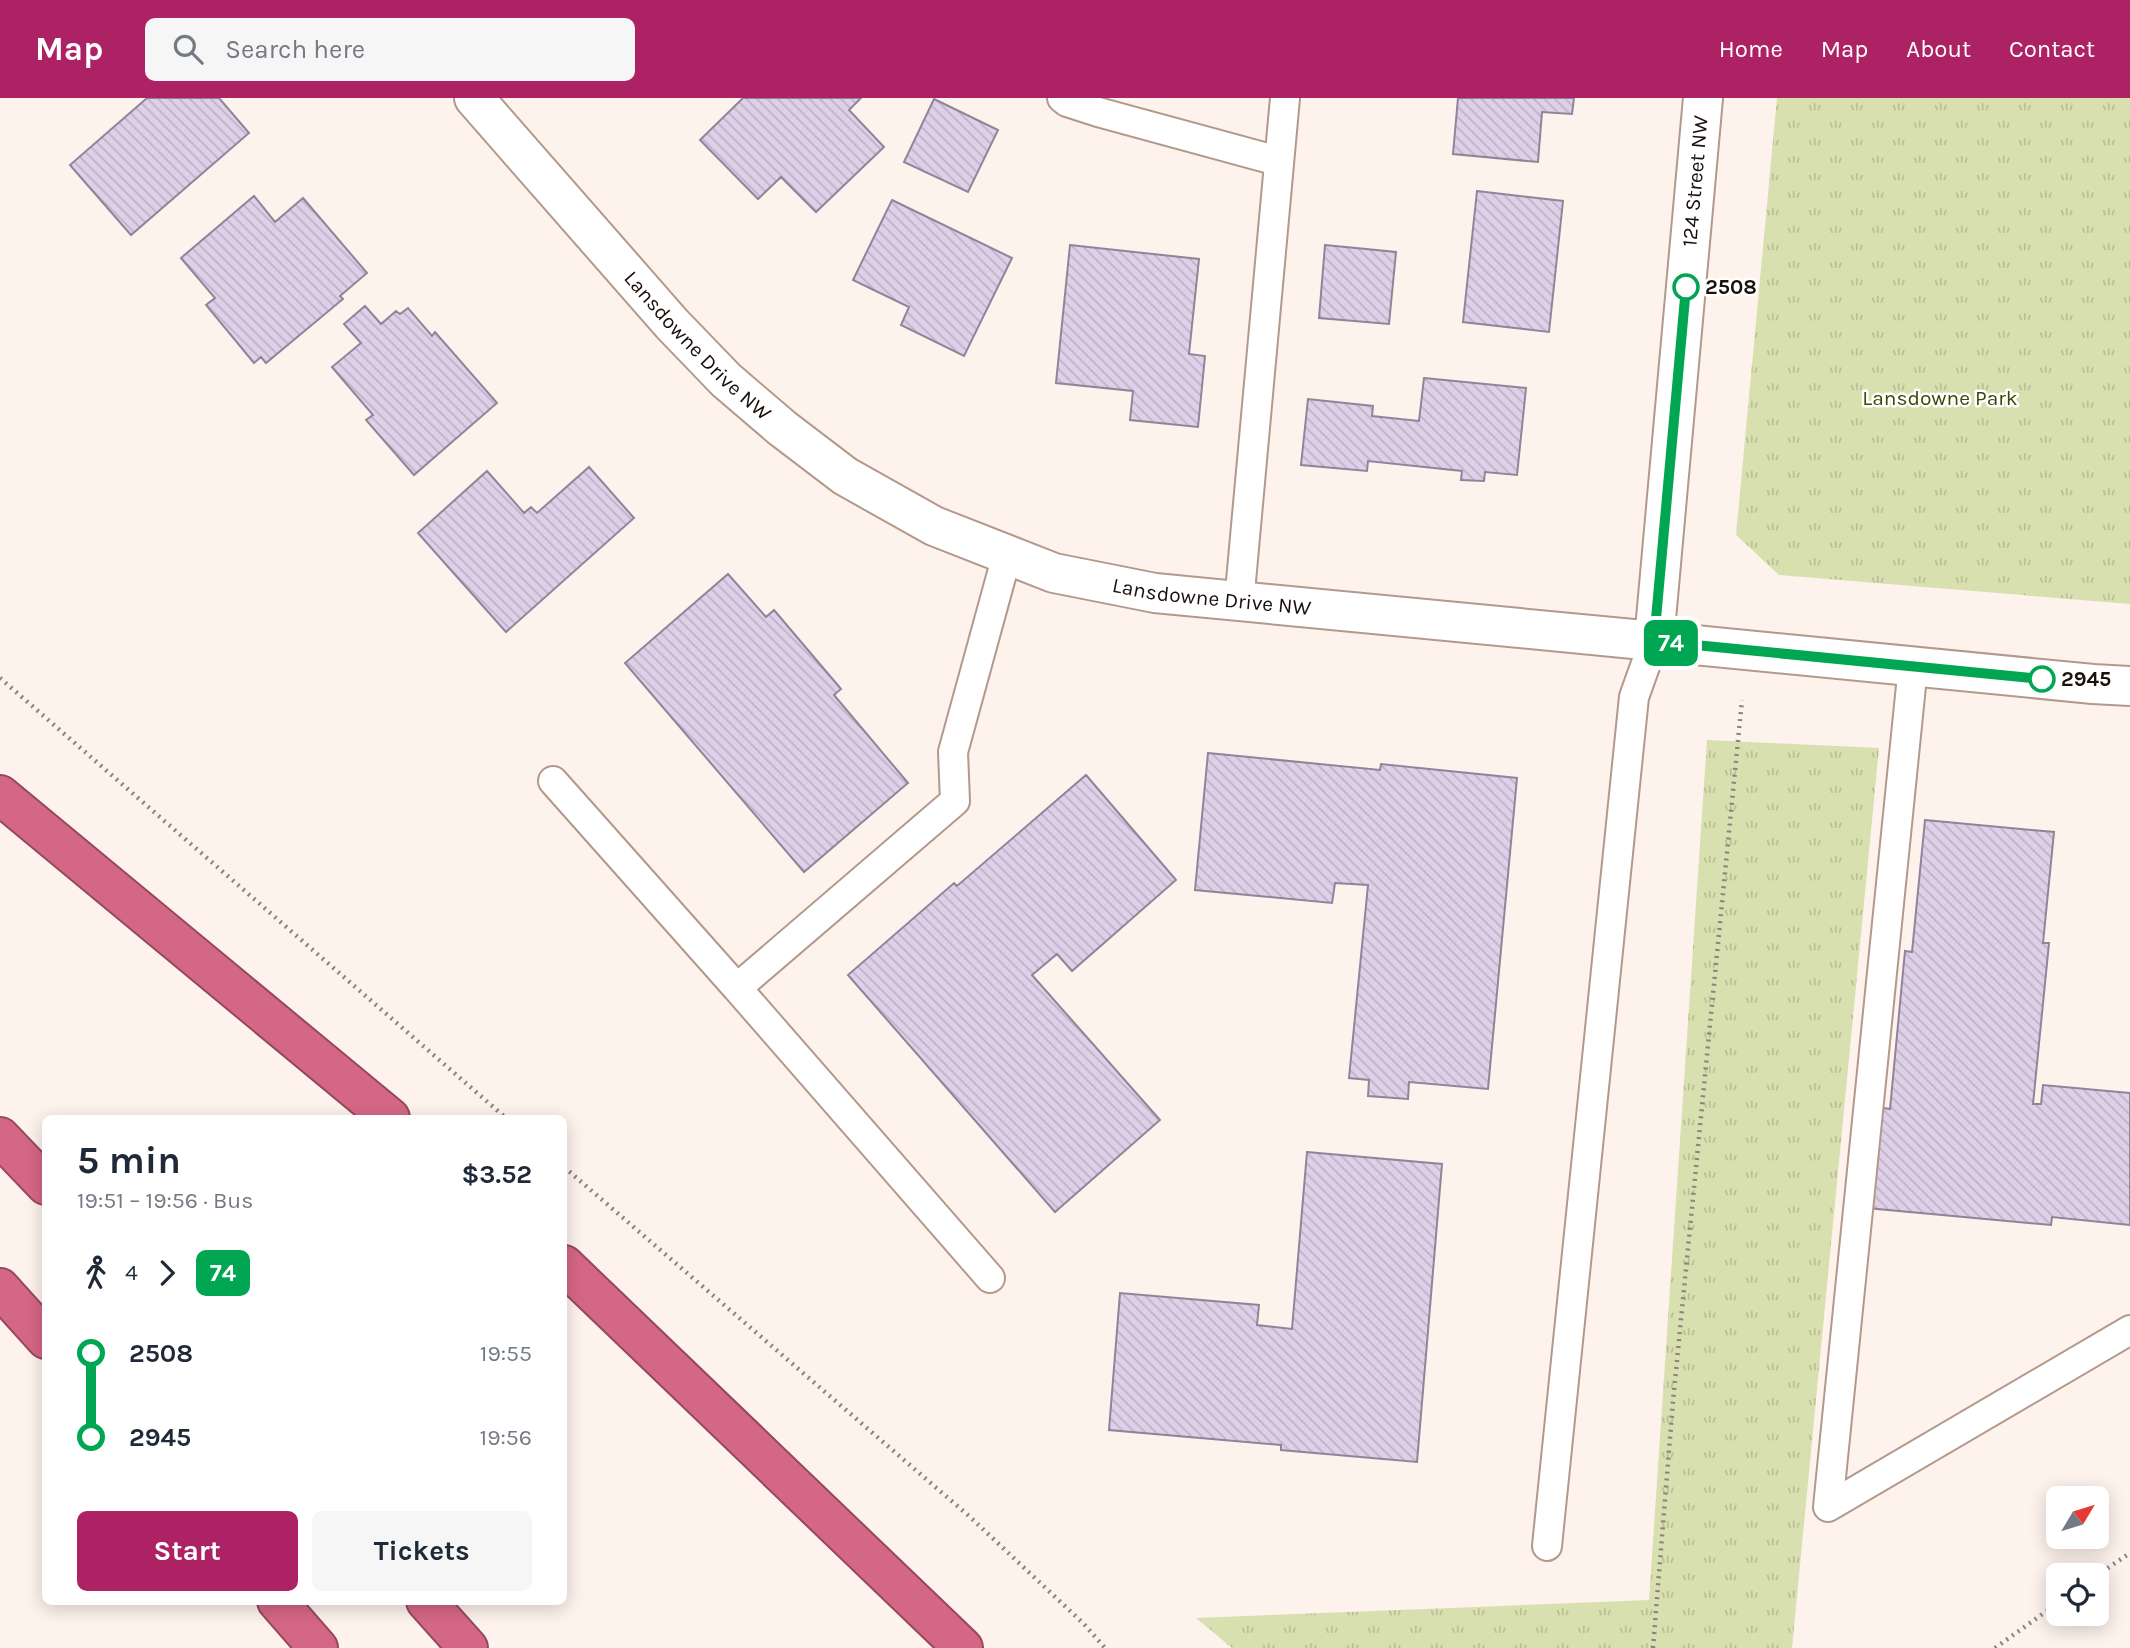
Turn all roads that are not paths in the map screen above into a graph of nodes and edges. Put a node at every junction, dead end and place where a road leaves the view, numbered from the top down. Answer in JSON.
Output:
{"nodes":[{"id":1,"x":474,"y":98,"type":"edge"},
{"id":2,"x":1062,"y":98,"type":"edge"},
{"id":3,"x":1285,"y":98,"type":"edge"},
{"id":4,"x":1703,"y":98,"type":"edge"},
{"id":5,"x":1278,"y":161,"type":"junction"},
{"id":6,"x":1007,"y":555,"type":"junction"},
{"id":7,"x":1239,"y":603,"type":"junction"},
{"id":8,"x":1654,"y":641,"type":"junction"},
{"id":9,"x":1913,"y":666,"type":"junction"},
{"id":10,"x":2130,"y":686,"type":"edge"},
{"id":11,"x":553,"y":780,"type":"dead end"},
{"id":12,"x":0,"y":795,"type":"edge"},
{"id":13,"x":737,"y":988,"type":"junction"},
{"id":14,"x":386,"y":1115,"type":"edge"},
{"id":15,"x":0,"y":1138,"type":"edge"},
{"id":16,"x":42,"y":1181,"type":"edge"},
{"id":17,"x":567,"y":1268,"type":"edge"},
{"id":18,"x":990,"y":1278,"type":"dead end"},
{"id":19,"x":0,"y":1288,"type":"edge"},
{"id":20,"x":2130,"y":1330,"type":"edge"},
{"id":21,"x":42,"y":1335,"type":"edge"},
{"id":22,"x":1547,"y":1546,"type":"dead end"},
{"id":23,"x":280,"y":1605,"type":"edge"},
{"id":24,"x":430,"y":1605,"type":"edge"},
{"id":25,"x":318,"y":1648,"type":"edge"},
{"id":26,"x":468,"y":1648,"type":"edge"},
{"id":27,"x":963,"y":1648,"type":"edge"}],
"edges":[{"from":1,"to":6,"type":"street","name":"Lansdowne Drive NW"},
{"from":2,"to":5,"type":"lane"},
{"from":3,"to":5,"type":"lane"},
{"from":4,"to":8,"type":"street","name":"124 Street NW"},
{"from":5,"to":7,"type":"lane"},
{"from":6,"to":7,"type":"street","name":"Lansdowne Drive NW"},
{"from":6,"to":13,"type":"lane"},
{"from":7,"to":8,"type":"street","name":"Lansdowne Drive NW"},
{"from":8,"to":9,"type":"street","name":"Lansdowne Drive NW"},
{"from":8,"to":22,"type":"lane"},
{"from":9,"to":10,"type":"street","name":"Lansdowne Drive NW"},
{"from":9,"to":20,"type":"lane"},
{"from":11,"to":13,"type":"lane"},
{"from":12,"to":14,"type":"highway"},
{"from":13,"to":18,"type":"lane"},
{"from":15,"to":16,"type":"highway"},
{"from":17,"to":27,"type":"highway"},
{"from":19,"to":21,"type":"highway"},
{"from":23,"to":25,"type":"highway"},
{"from":24,"to":26,"type":"highway"}]}
